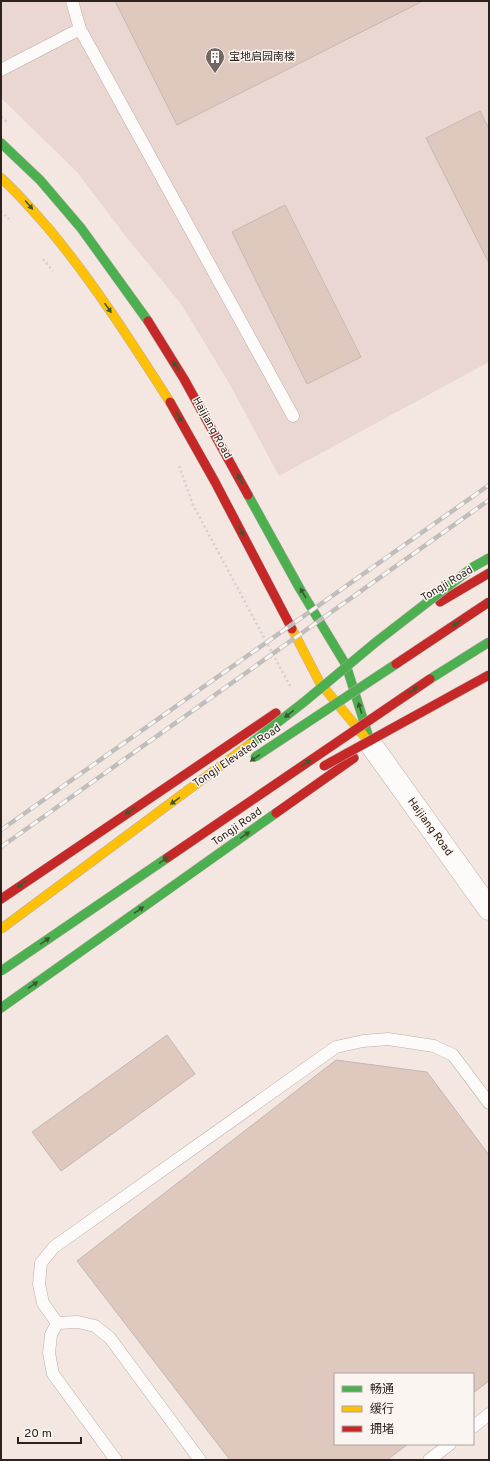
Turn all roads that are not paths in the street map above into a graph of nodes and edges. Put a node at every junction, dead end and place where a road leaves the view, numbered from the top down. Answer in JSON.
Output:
{"nodes":[{"id":1,"x":72,"y":1,"type":"edge"},
{"id":2,"x":80,"y":29,"type":"junction"},
{"id":3,"x":1,"y":70,"type":"edge"},
{"id":4,"x":1,"y":143,"type":"edge"},
{"id":5,"x":1,"y":178,"type":"edge"},
{"id":6,"x":294,"y":416,"type":"dead end"},
{"id":7,"x":489,"y":558,"type":"edge"},
{"id":8,"x":489,"y":573,"type":"edge"},
{"id":9,"x":489,"y":602,"type":"edge"},
{"id":10,"x":489,"y":642,"type":"edge"},
{"id":11,"x":346,"y":665,"type":"junction"},
{"id":12,"x":489,"y":669,"type":"edge"},
{"id":13,"x":489,"y":675,"type":"edge"},
{"id":14,"x":320,"y":683,"type":"junction"},
{"id":15,"x":372,"y":746,"type":"junction"},
{"id":16,"x":245,"y":765,"type":"dead end"},
{"id":17,"x":316,"y":770,"type":"dead end"},
{"id":18,"x":296,"y":782,"type":"dead end"},
{"id":19,"x":206,"y":831,"type":"junction"},
{"id":20,"x":146,"y":833,"type":"dead end"},
{"id":21,"x":1,"y":899,"type":"edge"},
{"id":22,"x":489,"y":909,"type":"edge"},
{"id":23,"x":1,"y":929,"type":"edge"},
{"id":24,"x":1,"y":933,"type":"edge"},
{"id":25,"x":1,"y":971,"type":"edge"},
{"id":26,"x":1,"y":1008,"type":"edge"},
{"id":27,"x":489,"y":1103,"type":"edge"},
{"id":28,"x":57,"y":1323,"type":"junction"},
{"id":29,"x":489,"y":1414,"type":"edge"},
{"id":30,"x":474,"y":1426,"type":"edge"},
{"id":31,"x":449,"y":1445,"type":"edge"},
{"id":32,"x":116,"y":1460,"type":"edge"},
{"id":33,"x":200,"y":1460,"type":"edge"},
{"id":34,"x":429,"y":1460,"type":"edge"}],
"edges":[{"from":1,"to":2,"type":"lane"},
{"from":2,"to":3,"type":"lane"},
{"from":2,"to":6,"type":"lane"},
{"from":11,"to":4,"type":"main road","name":"Haijiang Road","one_way":true},
{"from":5,"to":14,"type":"main road","name":"Haijiang Road","one_way":true},
{"from":7,"to":23,"type":"main road","one_way":true,"bridge":true},
{"from":8,"to":11,"type":"main road","name":"Tongji Road"},
{"from":9,"to":16,"type":"main road","name":"Tongji Elevated Road","one_way":true,"bridge":true},
{"from":19,"to":10,"type":"main road","one_way":true,"bridge":true},
{"from":11,"to":14,"type":"main road","name":"Tongji Road"},
{"from":15,"to":11,"type":"main road","name":"Haijiang Road","one_way":true},
{"from":12,"to":15,"type":"main road","name":"Tongji Road"},
{"from":13,"to":17,"type":"main road","bridge":true},
{"from":14,"to":15,"type":"main road","name":"Haijiang Road"},
{"from":14,"to":21,"type":"main road","name":"Tongji Road","one_way":true},
{"from":15,"to":22,"type":"street","name":"Haijiang Road"},
{"from":26,"to":15,"type":"main road","name":"Tongji Road","one_way":true},
{"from":18,"to":19,"type":"main road","bridge":true},
{"from":25,"to":19,"type":"main road","one_way":true,"bridge":true},
{"from":20,"to":24,"type":"main road"},
{"from":27,"to":28,"type":"lane"},
{"from":28,"to":32,"type":"lane"},
{"from":28,"to":33,"type":"lane"},
{"from":29,"to":30,"type":"lane"},
{"from":31,"to":34,"type":"lane"}]}
